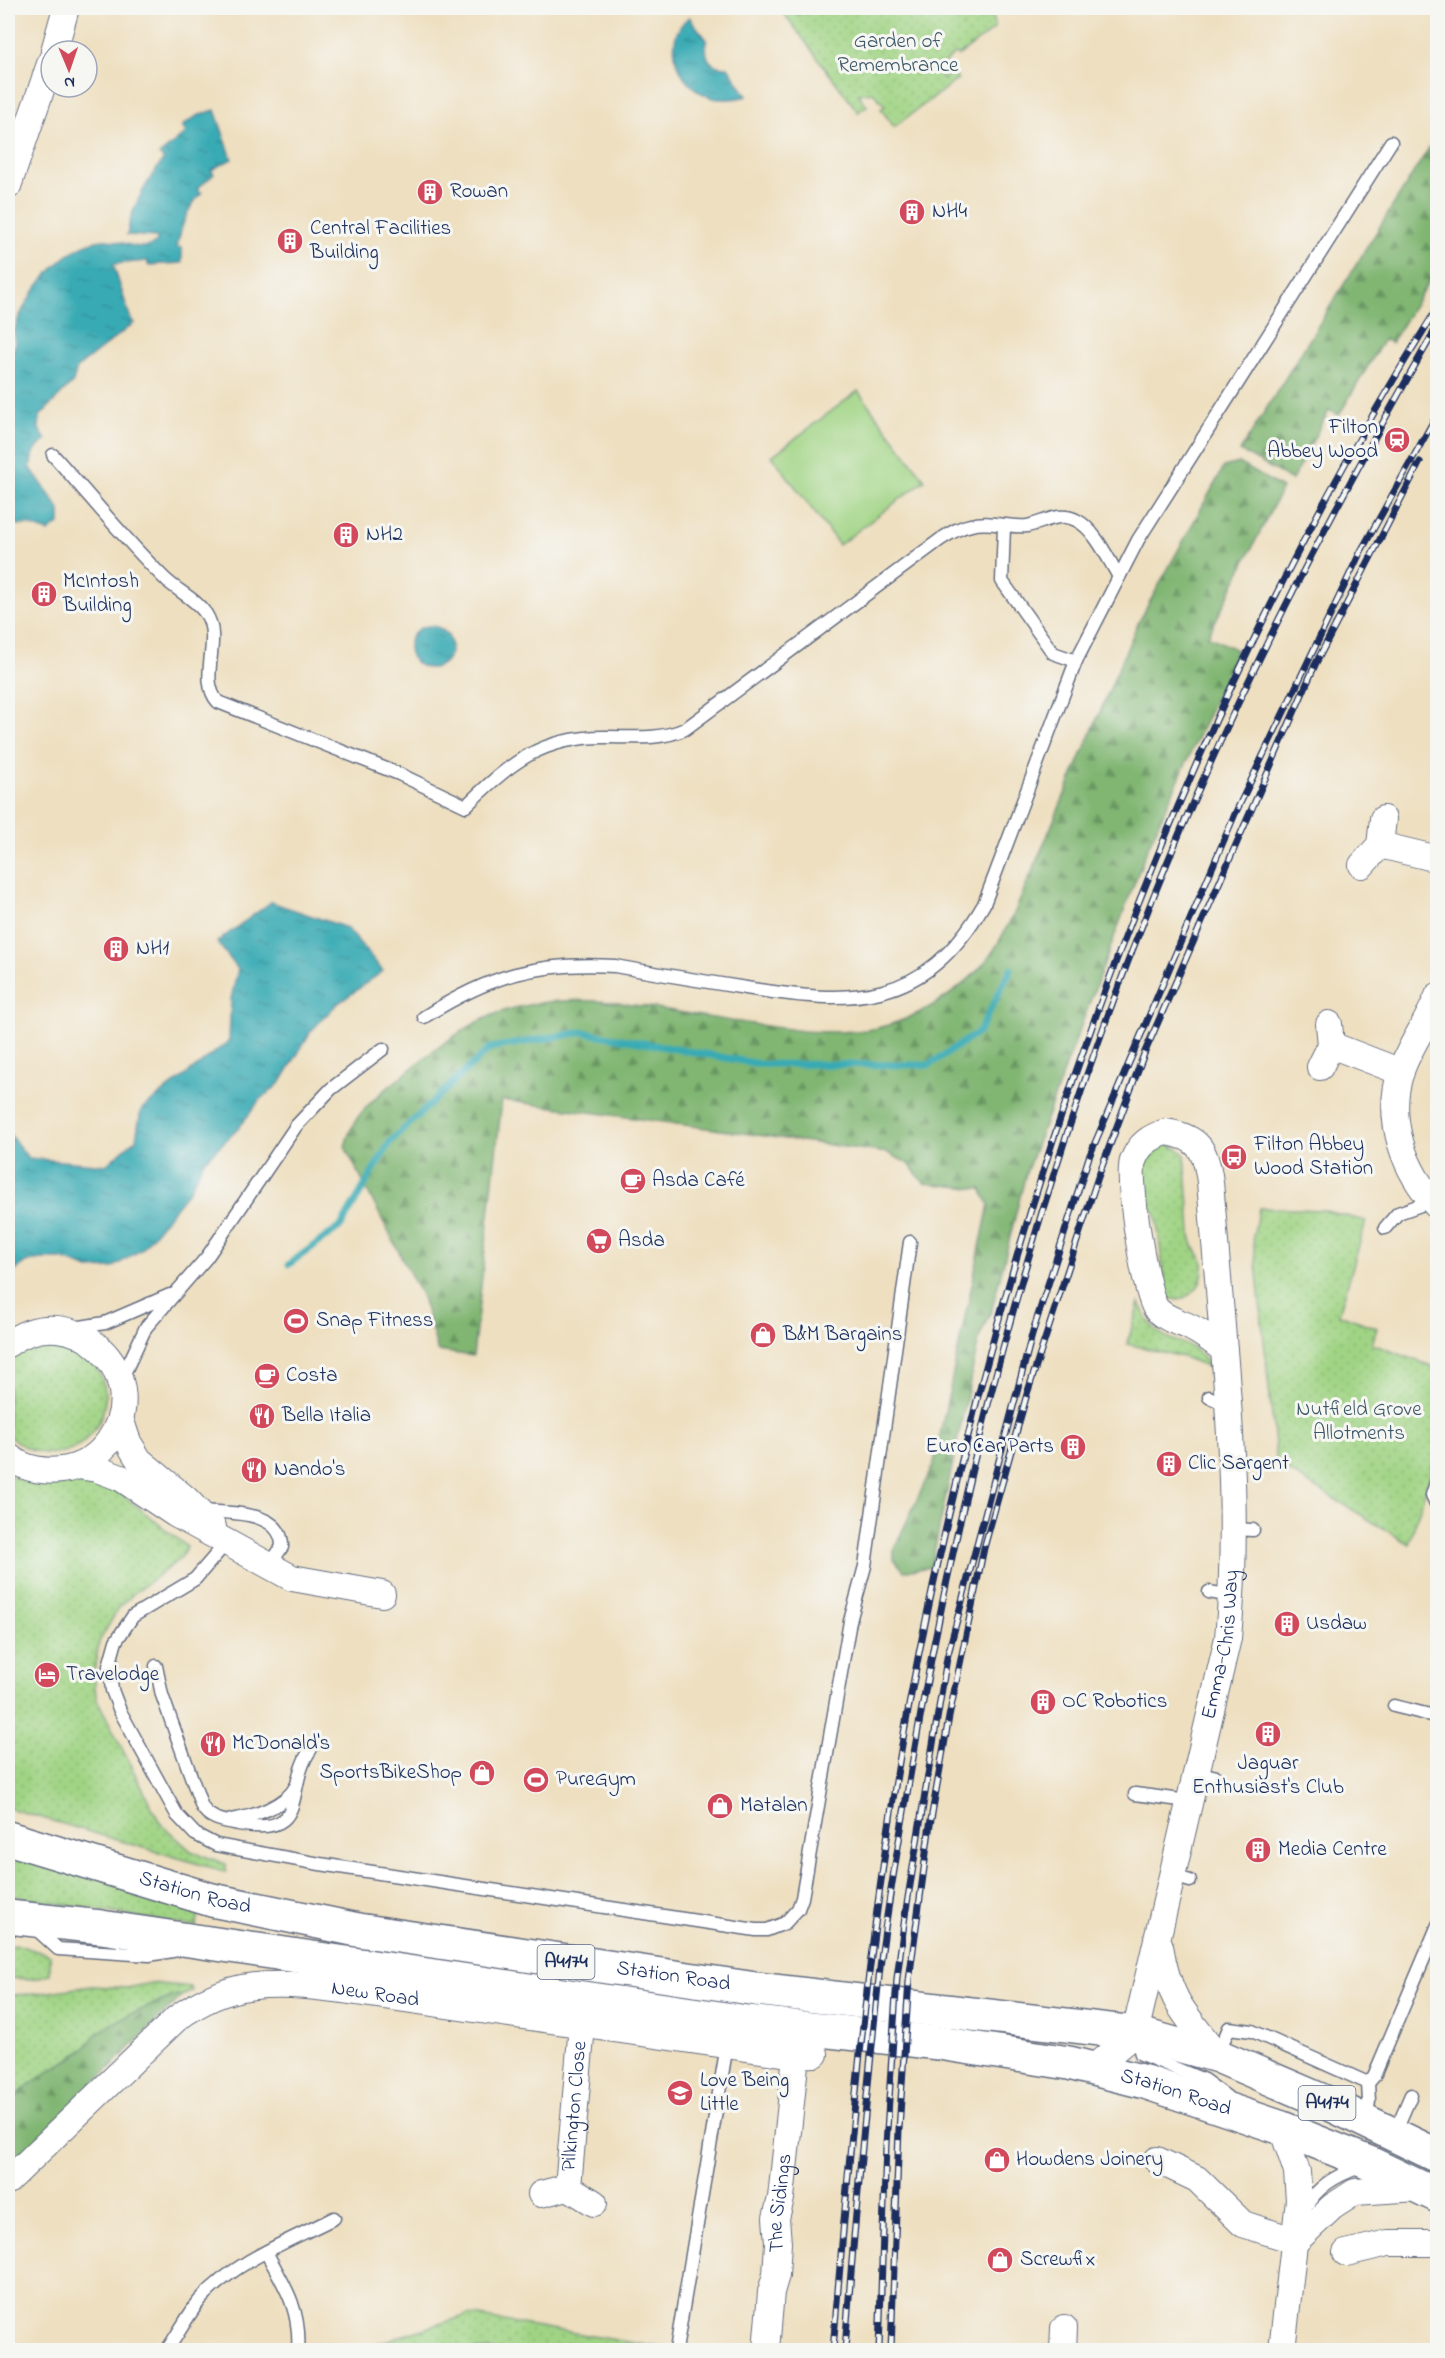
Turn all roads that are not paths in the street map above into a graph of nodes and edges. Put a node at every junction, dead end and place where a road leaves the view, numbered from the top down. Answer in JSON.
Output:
{"nodes":[{"id":1,"x":66,"y":8,"type":"edge"},
{"id":2,"x":57,"y":39,"type":"edge"},
{"id":3,"x":39,"y":96,"type":"edge"},
{"id":4,"x":1391,"y":142,"type":"dead end"},
{"id":5,"x":8,"y":186,"type":"edge"},
{"id":6,"x":53,"y":455,"type":"dead end"},
{"id":7,"x":1004,"y":527,"type":"junction"},
{"id":8,"x":1118,"y":575,"type":"junction"},
{"id":9,"x":1076,"y":661,"type":"junction"},
{"id":10,"x":1383,"y":819,"type":"dead end"},
{"id":11,"x":1380,"y":845,"type":"junction"},
{"id":12,"x":1437,"y":858,"type":"edge"},
{"id":13,"x":1362,"y":865,"type":"dead end"},
{"id":14,"x":1437,"y":996,"type":"edge"},
{"id":15,"x":424,"y":1017,"type":"dead end"},
{"id":16,"x":1327,"y":1045,"type":"dead end"},
{"id":17,"x":383,"y":1049,"type":"dead end"},
{"id":18,"x":1401,"y":1072,"type":"junction"},
{"id":19,"x":1435,"y":1204,"type":"edge"},
{"id":20,"x":1385,"y":1228,"type":"dead end"},
{"id":21,"x":910,"y":1242,"type":"dead end"},
{"id":22,"x":1219,"y":1287,"type":"junction"},
{"id":23,"x":174,"y":1293,"type":"junction"},
{"id":24,"x":1191,"y":1328,"type":"junction"},
{"id":25,"x":64,"y":1330,"type":"junction"},
{"id":26,"x":8,"y":1344,"type":"edge"},
{"id":27,"x":1224,"y":1350,"type":"junction"},
{"id":28,"x":120,"y":1381,"type":"junction"},
{"id":29,"x":120,"y":1418,"type":"junction"},
{"id":30,"x":8,"y":1456,"type":"edge"},
{"id":31,"x":78,"y":1466,"type":"junction"},
{"id":32,"x":1437,"y":1477,"type":"edge"},
{"id":33,"x":1437,"y":1508,"type":"edge"},
{"id":34,"x":198,"y":1511,"type":"junction"},
{"id":35,"x":227,"y":1542,"type":"junction"},
{"id":36,"x":268,"y":1567,"type":"junction"},
{"id":37,"x":382,"y":1594,"type":"dead end"},
{"id":38,"x":156,"y":1666,"type":"dead end"},
{"id":39,"x":1394,"y":1706,"type":"dead end"},
{"id":40,"x":1437,"y":1717,"type":"edge"},
{"id":41,"x":311,"y":1749,"type":"dead end"},
{"id":42,"x":299,"y":1780,"type":"junction"},
{"id":43,"x":1135,"y":1794,"type":"dead end"},
{"id":44,"x":1188,"y":1802,"type":"junction"},
{"id":45,"x":225,"y":1821,"type":"junction"},
{"id":46,"x":8,"y":1838,"type":"edge"},
{"id":47,"x":13,"y":1919,"type":"edge"},
{"id":48,"x":1437,"y":1925,"type":"edge"},
{"id":49,"x":1158,"y":1934,"type":"junction"},
{"id":50,"x":582,"y":2025,"type":"junction"},
{"id":51,"x":1135,"y":2033,"type":"junction"},
{"id":52,"x":727,"y":2045,"type":"junction"},
{"id":53,"x":806,"y":2055,"type":"joint"},
{"id":54,"x":1218,"y":2055,"type":"junction"},
{"id":55,"x":1093,"y":2068,"type":"junction"},
{"id":56,"x":1368,"y":2083,"type":"junction"},
{"id":57,"x":1411,"y":2095,"type":"dead end"},
{"id":58,"x":1269,"y":2124,"type":"junction"},
{"id":59,"x":1380,"y":2128,"type":"junction"},
{"id":60,"x":1437,"y":2156,"type":"edge"},
{"id":61,"x":1157,"y":2160,"type":"dead end"},
{"id":62,"x":1369,"y":2163,"type":"junction"},
{"id":63,"x":8,"y":2181,"type":"edge"},
{"id":64,"x":568,"y":2187,"type":"junction"},
{"id":65,"x":1430,"y":2192,"type":"edge"},
{"id":66,"x":540,"y":2194,"type":"dead end"},
{"id":67,"x":594,"y":2203,"type":"dead end"},
{"id":68,"x":334,"y":2218,"type":"dead end"},
{"id":69,"x":1298,"y":2230,"type":"junction"},
{"id":70,"x":1437,"y":2243,"type":"edge"},
{"id":71,"x":266,"y":2252,"type":"junction"},
{"id":72,"x":1346,"y":2253,"type":"dead end"},
{"id":73,"x":167,"y":2350,"type":"edge"},
{"id":74,"x":298,"y":2350,"type":"edge"},
{"id":75,"x":676,"y":2350,"type":"edge"},
{"id":76,"x":766,"y":2350,"type":"edge"},
{"id":77,"x":1282,"y":2350,"type":"edge"}],
"edges":[{"from":1,"to":2,"type":"street"},
{"from":3,"to":5,"type":"street"},
{"from":4,"to":8,"type":"lane"},
{"from":6,"to":7,"type":"lane"},
{"from":7,"to":8,"type":"lane"},
{"from":7,"to":9,"type":"lane"},
{"from":8,"to":9,"type":"lane"},
{"from":9,"to":15,"type":"lane"},
{"from":10,"to":11,"type":"street"},
{"from":11,"to":12,"type":"street"},
{"from":11,"to":13,"type":"street"},
{"from":14,"to":18,"type":"street"},
{"from":16,"to":18,"type":"street"},
{"from":17,"to":23,"type":"lane"},
{"from":18,"to":19,"type":"street"},
{"from":19,"to":20,"type":"lane"},
{"from":21,"to":35,"type":"lane"},
{"from":22,"to":24,"type":"street"},
{"from":22,"to":24,"type":"street","name":"Emma-Chris Way"},
{"from":22,"to":27,"type":"street","name":"Emma-Chris Way"},
{"from":23,"to":25,"type":"lane"},
{"from":23,"to":28,"type":"lane"},
{"from":24,"to":27,"type":"street","name":"Emma-Chris Way"},
{"from":25,"to":26,"type":"street"},
{"from":25,"to":28,"type":"street"},
{"from":27,"to":44,"type":"street","name":"Emma-Chris Way"},
{"from":28,"to":29,"type":"street"},
{"from":29,"to":31,"type":"street"},
{"from":29,"to":34,"type":"street"},
{"from":30,"to":31,"type":"street"},
{"from":31,"to":35,"type":"street"},
{"from":32,"to":33,"type":"lane"},
{"from":34,"to":35,"type":"street"},
{"from":34,"to":36,"type":"lane"},
{"from":35,"to":36,"type":"street"},
{"from":36,"to":37,"type":"street"},
{"from":38,"to":45,"type":"lane"},
{"from":39,"to":40,"type":"lane"},
{"from":41,"to":42,"type":"lane"},
{"from":42,"to":45,"type":"lane"},
{"from":42,"to":45,"type":"lane"},
{"from":43,"to":44,"type":"lane"},
{"from":44,"to":49,"type":"street","name":"Emma-Chris Way"},
{"from":46,"to":51,"type":"main road","name":"Station Road","number":"A4174"},
{"from":47,"to":55,"type":"main road","name":"Station Road","number":"A4174"},
{"from":48,"to":56,"type":"lane"},
{"from":49,"to":51,"type":"street","name":"Emma-Chris Way"},
{"from":49,"to":54,"type":"street","name":"Emma-Chris Way"},
{"from":50,"to":52,"type":"street","name":"New Road"},
{"from":50,"to":63,"type":"street","name":"New Road"},
{"from":50,"to":64,"type":"street","name":"Pilkington Close"},
{"from":51,"to":54,"type":"main road","name":"Station Road","number":"A4174"},
{"from":51,"to":55,"type":"street","name":"Station Road"},
{"from":51,"to":58,"type":"lane","name":"Station Road"},
{"from":52,"to":53,"type":"street","name":"New Road"},
{"from":52,"to":75,"type":"lane"},
{"from":53,"to":76,"type":"street","name":"The Sidings"},
{"from":54,"to":56,"type":"lane"},
{"from":54,"to":59,"type":"main road","name":"Station Road","number":"A4174"},
{"from":55,"to":58,"type":"main road","name":"Station Road","number":"A4174"},
{"from":56,"to":59,"type":"lane"},
{"from":57,"to":59,"type":"lane"},
{"from":58,"to":62,"type":"main road","name":"Station Road","number":"A4174"},
{"from":58,"to":69,"type":"street"},
{"from":59,"to":60,"type":"main road","name":"Station Road","number":"A4174"},
{"from":61,"to":69,"type":"street"},
{"from":62,"to":65,"type":"main road","name":"Station Road","number":"A4174"},
{"from":62,"to":69,"type":"lane"},
{"from":64,"to":66,"type":"street","name":"Pilkington Close"},
{"from":64,"to":67,"type":"street","name":"Pilkington Close"},
{"from":65,"to":69,"type":"street"},
{"from":68,"to":71,"type":"lane"},
{"from":69,"to":77,"type":"street"},
{"from":70,"to":72,"type":"street"},
{"from":71,"to":73,"type":"lane"},
{"from":71,"to":74,"type":"lane"}]}
